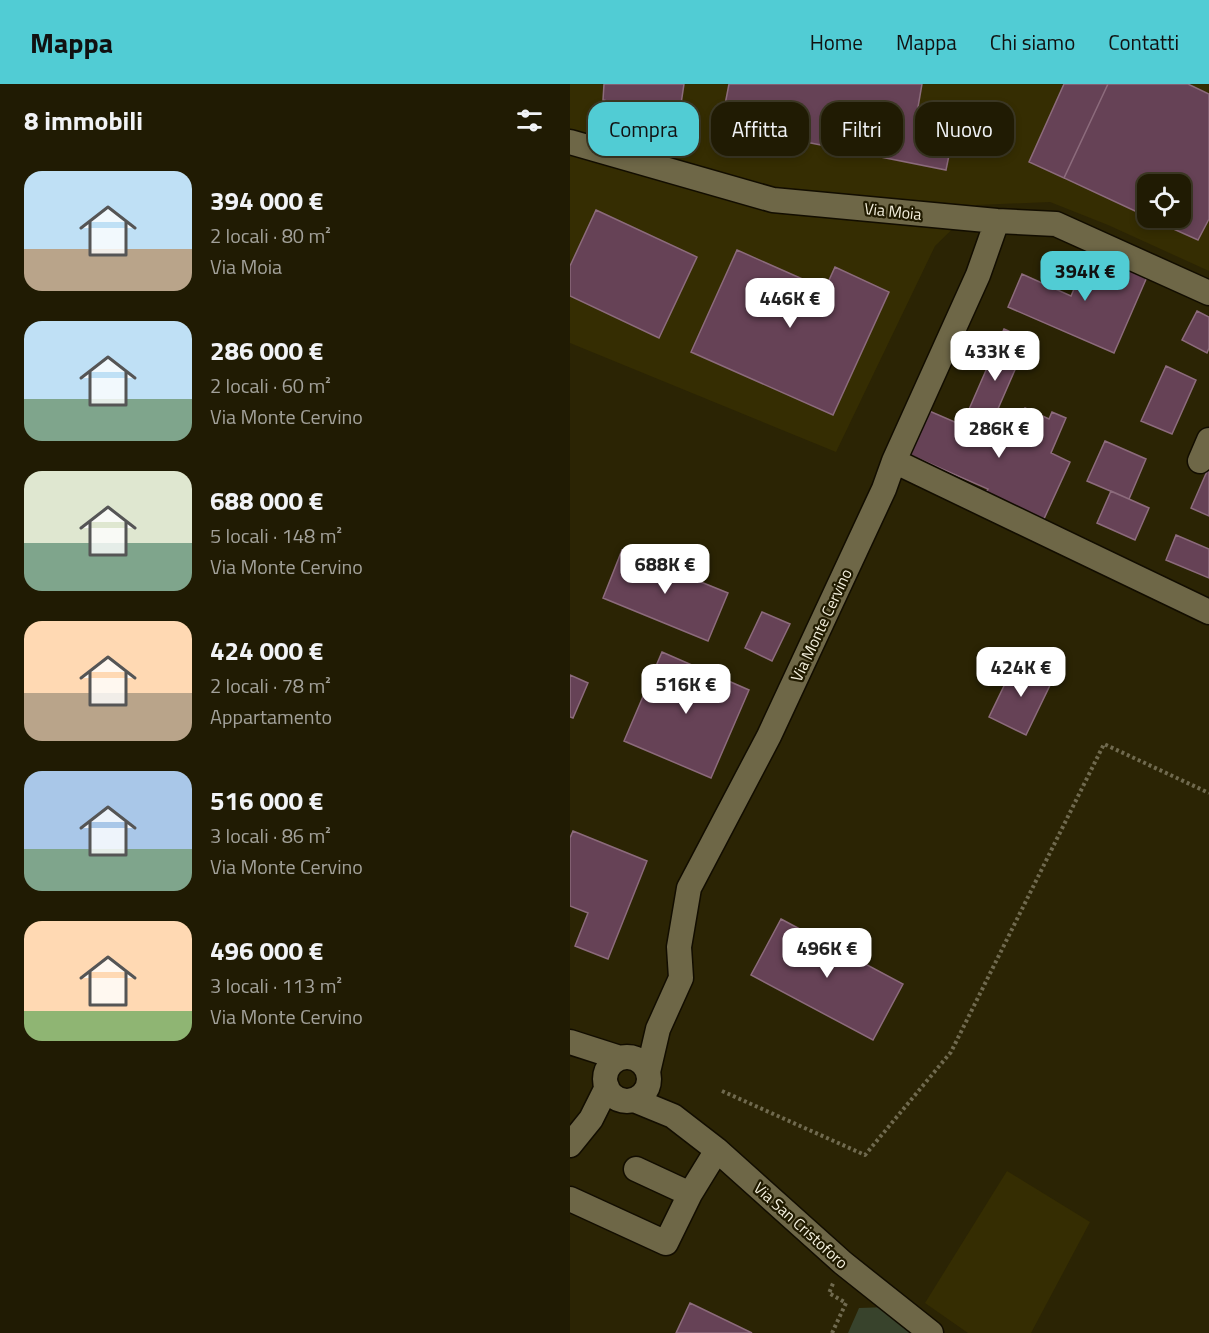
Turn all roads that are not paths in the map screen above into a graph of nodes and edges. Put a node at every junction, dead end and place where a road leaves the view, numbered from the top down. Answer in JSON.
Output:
{"nodes":[{"id":1,"x":570,"y":142,"type":"edge"},
{"id":2,"x":997,"y":221,"type":"junction"},
{"id":3,"x":1209,"y":293,"type":"edge"},
{"id":4,"x":894,"y":461,"type":"junction"},
{"id":5,"x":1209,"y":612,"type":"edge"},
{"id":6,"x":658,"y":1029,"type":"junction"},
{"id":7,"x":570,"y":1043,"type":"edge"},
{"id":8,"x":623,"y":1058,"type":"junction"},
{"id":9,"x":649,"y":1075,"type":"junction"},
{"id":10,"x":607,"y":1085,"type":"junction"},
{"id":11,"x":630,"y":1100,"type":"junction"},
{"id":12,"x":673,"y":1116,"type":"junction"},
{"id":13,"x":591,"y":1119,"type":"junction"},
{"id":14,"x":570,"y":1145,"type":"edge"},
{"id":15,"x":717,"y":1150,"type":"junction"},
{"id":16,"x":636,"y":1170,"type":"dead end"},
{"id":17,"x":690,"y":1194,"type":"junction"},
{"id":18,"x":570,"y":1198,"type":"edge"},
{"id":19,"x":931,"y":1333,"type":"edge"}],
"edges":[{"from":1,"to":2,"type":"street","name":"Via Moia"},
{"from":2,"to":3,"type":"street","name":"Via Moia"},
{"from":2,"to":4,"type":"street","name":"Via Monte Cervino"},
{"from":4,"to":5,"type":"street"},
{"from":4,"to":6,"type":"street","name":"Via Monte Cervino"},
{"from":6,"to":8,"type":"street","name":"Via Monte Cervino"},
{"from":6,"to":9,"type":"street","name":"Via Monte Cervino"},
{"from":7,"to":8,"type":"street"},
{"from":7,"to":10,"type":"street"},
{"from":8,"to":9,"type":"street"},
{"from":8,"to":10,"type":"street"},
{"from":9,"to":11,"type":"street"},
{"from":9,"to":12,"type":"street","name":"Via San Cristoforo"},
{"from":10,"to":11,"type":"street"},
{"from":10,"to":13,"type":"street"},
{"from":11,"to":12,"type":"street","name":"Via San Cristoforo"},
{"from":11,"to":13,"type":"street"},
{"from":12,"to":15,"type":"street","name":"Via San Cristoforo"},
{"from":13,"to":14,"type":"street"},
{"from":15,"to":17,"type":"street"},
{"from":15,"to":19,"type":"street","name":"Via San Cristoforo"},
{"from":16,"to":17,"type":"street"},
{"from":17,"to":18,"type":"street"}]}
